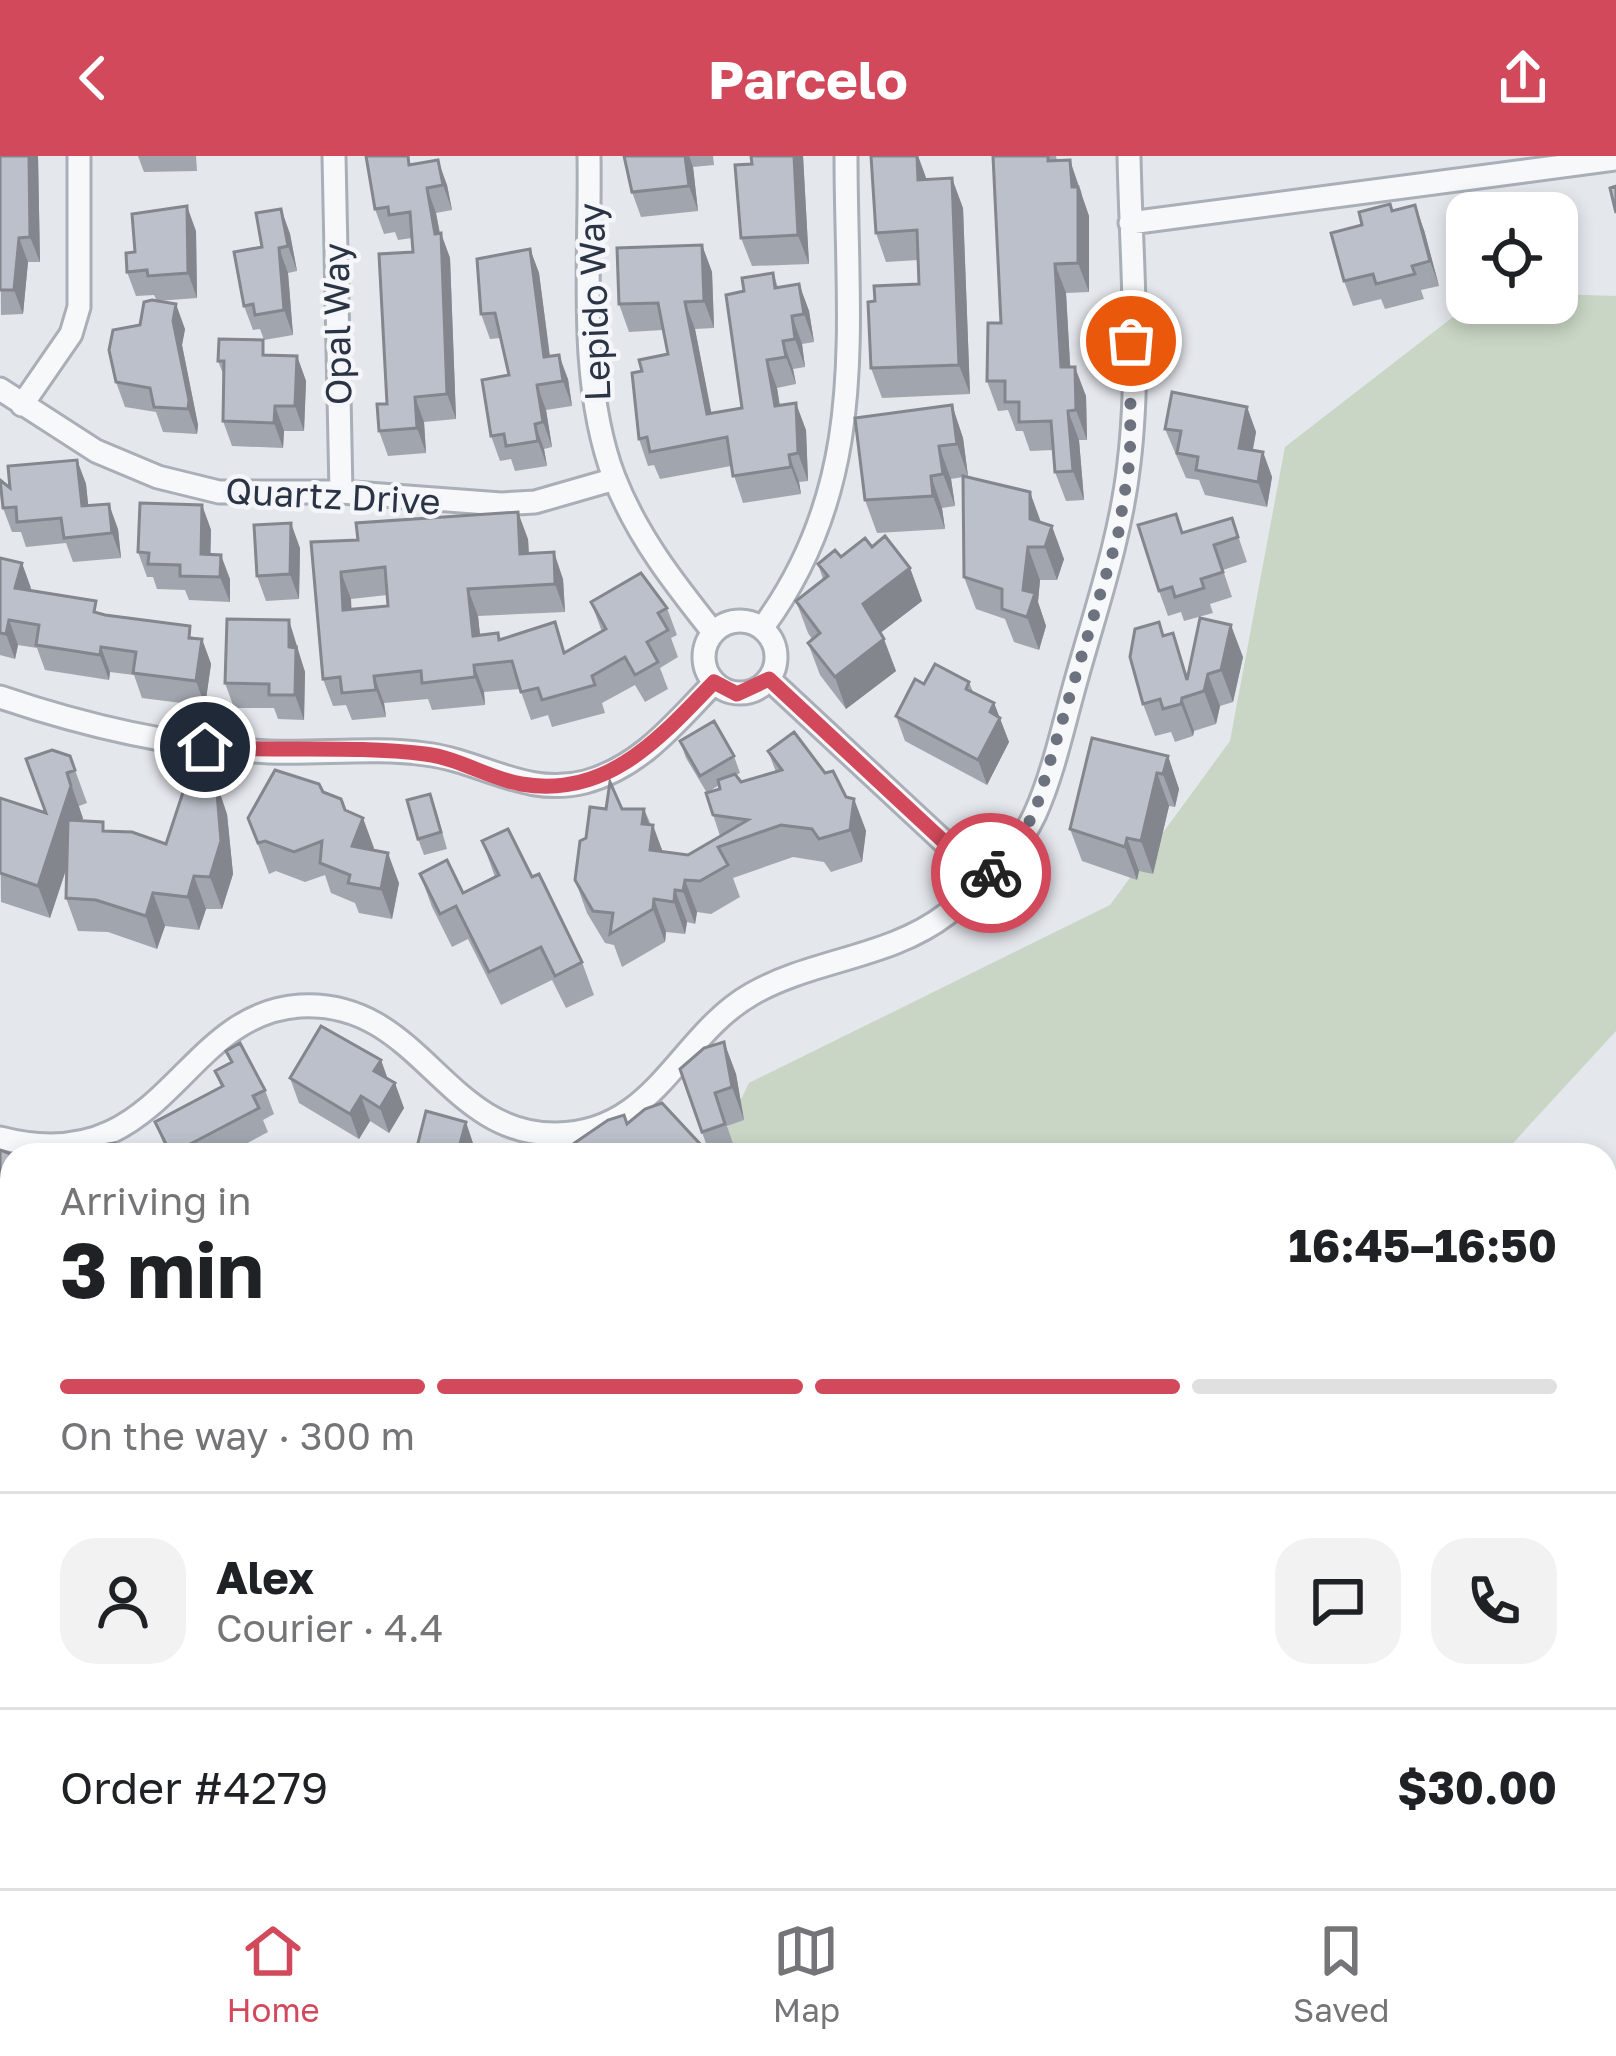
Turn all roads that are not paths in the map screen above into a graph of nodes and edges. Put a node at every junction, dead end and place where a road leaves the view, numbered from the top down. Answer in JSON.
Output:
{"nodes":[{"id":1,"x":79,"y":156,"type":"edge"},
{"id":2,"x":334,"y":156,"type":"edge"},
{"id":3,"x":589,"y":156,"type":"edge"},
{"id":4,"x":846,"y":156,"type":"edge"},
{"id":5,"x":1129,"y":156,"type":"edge"},
{"id":6,"x":1616,"y":159,"type":"edge"},
{"id":7,"x":1494,"y":166,"type":"edge"},
{"id":8,"x":1130,"y":223,"type":"junction"},
{"id":9,"x":0,"y":389,"type":"edge"},
{"id":10,"x":22,"y":405,"type":"junction"},
{"id":11,"x":615,"y":479,"type":"junction"},
{"id":12,"x":341,"y":492,"type":"junction"},
{"id":13,"x":763,"y":628,"type":"junction"},
{"id":14,"x":713,"y":632,"type":"junction"},
{"id":15,"x":769,"y":679,"type":"junction"},
{"id":16,"x":714,"y":682,"type":"junction"},
{"id":17,"x":0,"y":697,"type":"edge"},
{"id":18,"x":985,"y":880,"type":"junction"},
{"id":19,"x":0,"y":1138,"type":"edge"}],
"edges":[{"from":1,"to":10,"type":"street"},
{"from":2,"to":12,"type":"street","name":"Opal Way"},
{"from":3,"to":11,"type":"street","name":"Lepido Way"},
{"from":4,"to":13,"type":"street"},
{"from":5,"to":8,"type":"street"},
{"from":6,"to":7,"type":"street"},
{"from":7,"to":8,"type":"street"},
{"from":8,"to":18,"type":"street"},
{"from":9,"to":10,"type":"street","name":"Quartz Drive"},
{"from":10,"to":12,"type":"street","name":"Quartz Drive"},
{"from":11,"to":12,"type":"street","name":"Quartz Drive"},
{"from":11,"to":14,"type":"street","name":"Lepido Way"},
{"from":13,"to":14,"type":"street"},
{"from":13,"to":15,"type":"street"},
{"from":14,"to":16,"type":"street"},
{"from":15,"to":16,"type":"street"},
{"from":15,"to":18,"type":"street"},
{"from":16,"to":17,"type":"street"},
{"from":18,"to":19,"type":"street"}]}
